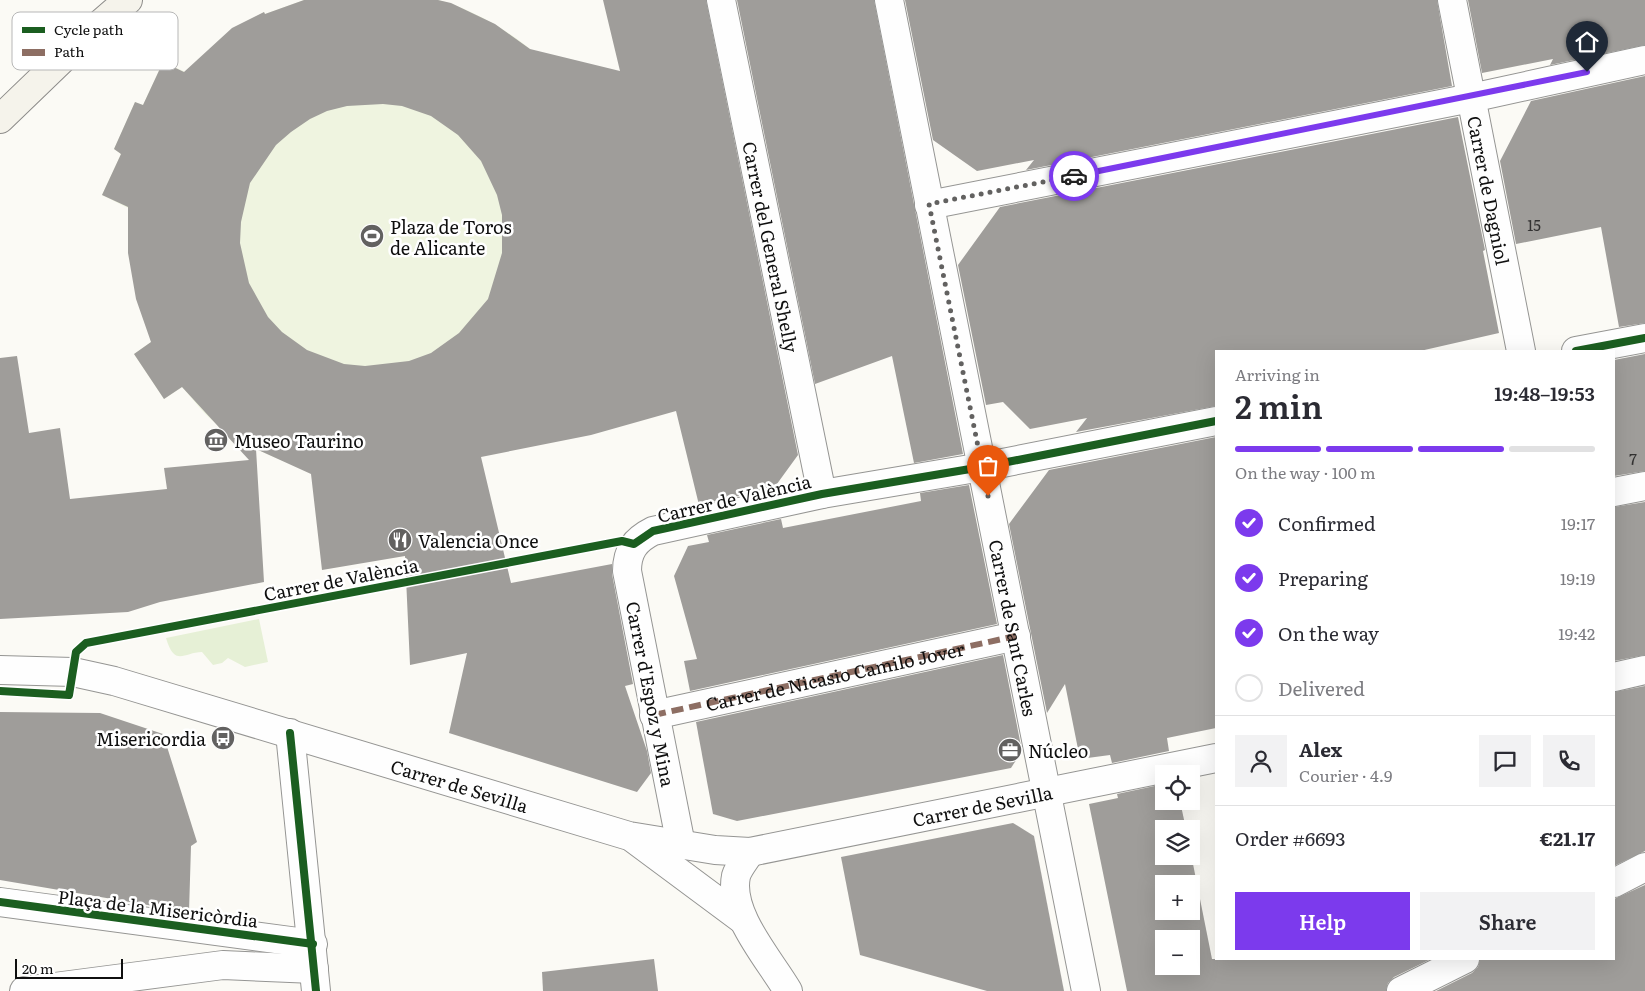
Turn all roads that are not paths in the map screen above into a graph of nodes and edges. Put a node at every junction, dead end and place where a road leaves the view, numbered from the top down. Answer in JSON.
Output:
{"nodes":[{"id":1,"x":128,"y":0,"type":"edge"},
{"id":2,"x":721,"y":0,"type":"edge"},
{"id":3,"x":889,"y":0,"type":"edge"},
{"id":4,"x":1452,"y":0,"type":"edge"},
{"id":5,"x":114,"y":12,"type":"edge"},
{"id":6,"x":1645,"y":60,"type":"edge"},
{"id":7,"x":49,"y":70,"type":"edge"},
{"id":8,"x":1471,"y":98,"type":"junction"},
{"id":9,"x":2,"y":114,"type":"edge"},
{"id":10,"x":929,"y":204,"type":"junction"},
{"id":11,"x":1645,"y":338,"type":"edge"},
{"id":12,"x":1521,"y":350,"type":"edge"},
{"id":13,"x":1581,"y":350,"type":"edge"},
{"id":14,"x":1215,"y":421,"type":"edge"},
{"id":15,"x":982,"y":467,"type":"junction"},
{"id":16,"x":1645,"y":486,"type":"edge"},
{"id":17,"x":1615,"y":492,"type":"edge"},
{"id":18,"x":822,"y":494,"type":"junction"},
{"id":19,"x":634,"y":544,"type":"joint"},
{"id":20,"x":1016,"y":636,"type":"junction"},
{"id":21,"x":0,"y":670,"type":"edge"},
{"id":22,"x":1645,"y":670,"type":"edge"},
{"id":23,"x":1615,"y":676,"type":"edge"},
{"id":24,"x":654,"y":715,"type":"junction"},
{"id":25,"x":290,"y":733,"type":"junction"},
{"id":26,"x":1215,"y":758,"type":"edge"},
{"id":27,"x":1046,"y":792,"type":"junction"},
{"id":28,"x":629,"y":836,"type":"junction"},
{"id":29,"x":681,"y":845,"type":"junction"},
{"id":30,"x":750,"y":852,"type":"junction"},
{"id":31,"x":1645,"y":867,"type":"edge"},
{"id":32,"x":1615,"y":882,"type":"edge"},
{"id":33,"x":0,"y":902,"type":"edge"},
{"id":34,"x":743,"y":920,"type":"junction"},
{"id":35,"x":1463,"y":960,"type":"edge"},
{"id":36,"x":315,"y":968,"type":"edge"},
{"id":37,"x":24,"y":991,"type":"edge"},
{"id":38,"x":788,"y":991,"type":"edge"},
{"id":39,"x":1086,"y":991,"type":"edge"},
{"id":40,"x":1401,"y":991,"type":"edge"}],
"edges":[{"from":1,"to":5,"type":"main road"},
{"from":2,"to":18,"type":"street","name":"Carrer del General Shelly"},
{"from":3,"to":10,"type":"street","name":"Carrer de Sant Carles"},
{"from":4,"to":8,"type":"street","name":"Carrer de Dagniol"},
{"from":6,"to":8,"type":"street"},
{"from":7,"to":9,"type":"main road"},
{"from":8,"to":10,"type":"street"},
{"from":8,"to":12,"type":"street","name":"Carrer de Dagniol"},
{"from":10,"to":15,"type":"street","name":"Carrer de Sant Carles"},
{"from":11,"to":13,"type":"street"},
{"from":14,"to":15,"type":"street","name":"Carrer de València"},
{"from":15,"to":18,"type":"street","name":"Carrer de València"},
{"from":15,"to":20,"type":"street","name":"Carrer de Sant Carles"},
{"from":16,"to":17,"type":"street"},
{"from":18,"to":19,"type":"street","name":"Carrer de València"},
{"from":19,"to":24,"type":"street","name":"Carrer d'Espoz y Mina"},
{"from":20,"to":24,"type":"street","name":"Carrer de Nicasio Camilo Jover"},
{"from":20,"to":27,"type":"street","name":"Carrer de Sant Carles"},
{"from":21,"to":25,"type":"street","name":"Carrer de Sevilla"},
{"from":22,"to":23,"type":"street"},
{"from":24,"to":29,"type":"street","name":"Carrer d'Espoz y Mina"},
{"from":25,"to":28,"type":"street","name":"Carrer de Sevilla"},
{"from":25,"to":36,"type":"street"},
{"from":26,"to":27,"type":"street","name":"Carrer de Sevilla"},
{"from":27,"to":30,"type":"street","name":"Carrer de Sevilla"},
{"from":27,"to":39,"type":"street","name":"Carrer de Sant Carles"},
{"from":28,"to":29,"type":"street","name":"Carrer de Sevilla"},
{"from":28,"to":34,"type":"street","name":"Carrer de Sevilla"},
{"from":29,"to":30,"type":"street","name":"Carrer de Sevilla"},
{"from":30,"to":34,"type":"street"},
{"from":31,"to":32,"type":"street"},
{"from":33,"to":36,"type":"street","name":"Plaça de la Misericòrdia"},
{"from":34,"to":38,"type":"street"},
{"from":35,"to":40,"type":"street"},
{"from":36,"to":37,"type":"street"}]}
